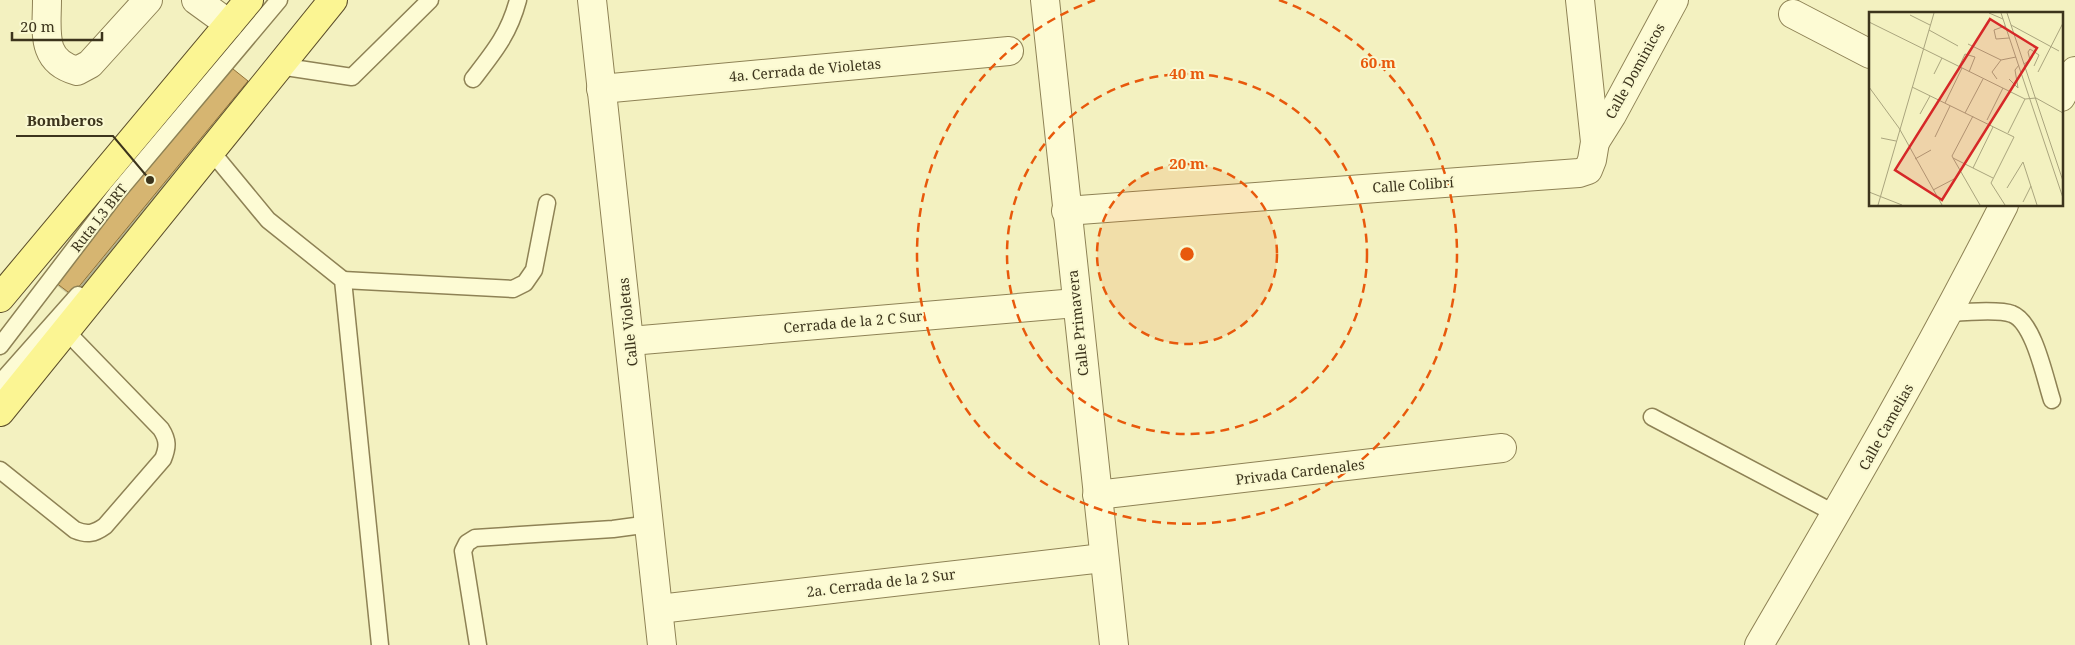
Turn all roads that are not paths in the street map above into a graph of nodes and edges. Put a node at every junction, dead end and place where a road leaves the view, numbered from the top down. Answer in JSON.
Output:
{"nodes":[{"id":1,"x":47,"y":0,"type":"edge"},
{"id":2,"x":148,"y":0,"type":"edge"},
{"id":3,"x":196,"y":0,"type":"edge"},
{"id":4,"x":249,"y":0,"type":"edge"},
{"id":5,"x":279,"y":0,"type":"edge"},
{"id":6,"x":316,"y":0,"type":"edge"},
{"id":7,"x":333,"y":0,"type":"edge"},
{"id":8,"x":430,"y":0,"type":"edge"},
{"id":9,"x":518,"y":0,"type":"edge"},
{"id":10,"x":592,"y":0,"type":"edge"},
{"id":11,"x":1045,"y":0,"type":"edge"},
{"id":12,"x":1580,"y":0,"type":"edge"},
{"id":13,"x":1674,"y":0,"type":"edge"},
{"id":14,"x":1793,"y":14,"type":"dead end"},
{"id":15,"x":229,"y":24,"type":"junction"},
{"id":16,"x":1009,"y":51,"type":"dead end"},
{"id":17,"x":1869,"y":53,"type":"edge"},
{"id":18,"x":279,"y":66,"type":"junction"},
{"id":19,"x":2075,"y":71,"type":"edge"},
{"id":20,"x":473,"y":79,"type":"dead end"},
{"id":21,"x":601,"y":90,"type":"junction"},
{"id":22,"x":2062,"y":95,"type":"edge"},
{"id":23,"x":1595,"y":142,"type":"junction"},
{"id":24,"x":211,"y":151,"type":"junction"},
{"id":25,"x":548,"y":203,"type":"dead end"},
{"id":26,"x":2004,"y":206,"type":"edge"},
{"id":27,"x":1066,"y":211,"type":"junction"},
{"id":28,"x":343,"y":280,"type":"junction"},
{"id":29,"x":0,"y":298,"type":"edge"},
{"id":30,"x":1076,"y":303,"type":"junction"},
{"id":31,"x":1950,"y":313,"type":"junction"},
{"id":32,"x":66,"y":331,"type":"junction"},
{"id":33,"x":630,"y":341,"type":"junction"},
{"id":34,"x":0,"y":346,"type":"edge"},
{"id":35,"x":0,"y":384,"type":"edge"},
{"id":36,"x":2052,"y":400,"type":"dead end"},
{"id":37,"x":0,"y":412,"type":"edge"},
{"id":38,"x":1652,"y":417,"type":"dead end"},
{"id":39,"x":1502,"y":448,"type":"dead end"},
{"id":40,"x":0,"y":470,"type":"edge"},
{"id":41,"x":1097,"y":495,"type":"junction"},
{"id":42,"x":1836,"y":514,"type":"junction"},
{"id":43,"x":650,"y":524,"type":"junction"},
{"id":44,"x":1103,"y":558,"type":"junction"},
{"id":45,"x":659,"y":609,"type":"junction"},
{"id":46,"x":380,"y":645,"type":"edge"},
{"id":47,"x":478,"y":645,"type":"edge"},
{"id":48,"x":662,"y":645,"type":"edge"},
{"id":49,"x":1114,"y":645,"type":"edge"},
{"id":50,"x":1759,"y":645,"type":"edge"}],
"edges":[{"from":1,"to":2,"type":"street"},
{"from":3,"to":15,"type":"street"},
{"from":4,"to":15,"type":"main road"},
{"from":5,"to":34,"type":"lane","name":"Ruta L3 BRT"},
{"from":6,"to":35,"type":"lane"},
{"from":7,"to":18,"type":"main road"},
{"from":8,"to":18,"type":"lane"},
{"from":9,"to":20,"type":"lane"},
{"from":10,"to":21,"type":"street","name":"Calle Violetas"},
{"from":11,"to":27,"type":"street","name":"Calle Primavera"},
{"from":12,"to":23,"type":"street","name":"Calle Colibrí"},
{"from":13,"to":23,"type":"street","name":"Calle Dominicos"},
{"from":14,"to":17,"type":"street"},
{"from":15,"to":29,"type":"main road"},
{"from":16,"to":21,"type":"street","name":"4a. Cerrada de Violetas"},
{"from":18,"to":24,"type":"main road"},
{"from":19,"to":22,"type":"street"},
{"from":21,"to":33,"type":"street","name":"Calle Violetas"},
{"from":23,"to":27,"type":"street","name":"Calle Colibrí"},
{"from":24,"to":28,"type":"lane"},
{"from":24,"to":32,"type":"main road"},
{"from":25,"to":28,"type":"lane"},
{"from":26,"to":31,"type":"street","name":"Calle Camelias"},
{"from":27,"to":30,"type":"street","name":"Calle Primavera"},
{"from":28,"to":46,"type":"lane"},
{"from":30,"to":33,"type":"street","name":"Cerrada de la 2 C Sur"},
{"from":30,"to":41,"type":"street","name":"Calle Primavera"},
{"from":31,"to":36,"type":"lane"},
{"from":31,"to":42,"type":"street","name":"Calle Camelias"},
{"from":32,"to":37,"type":"main road"},
{"from":32,"to":40,"type":"lane"},
{"from":33,"to":43,"type":"street","name":"Calle Violetas"},
{"from":38,"to":42,"type":"lane"},
{"from":39,"to":41,"type":"street","name":"Privada Cardenales"},
{"from":41,"to":44,"type":"street","name":"Calle Primavera"},
{"from":42,"to":50,"type":"street","name":"Calle Camelias"},
{"from":43,"to":45,"type":"street","name":"Calle Violetas"},
{"from":43,"to":47,"type":"lane"},
{"from":44,"to":45,"type":"street","name":"2a. Cerrada de la 2 Sur"},
{"from":44,"to":49,"type":"street","name":"Calle Primavera"},
{"from":45,"to":48,"type":"street","name":"Calle Violetas"}]}
